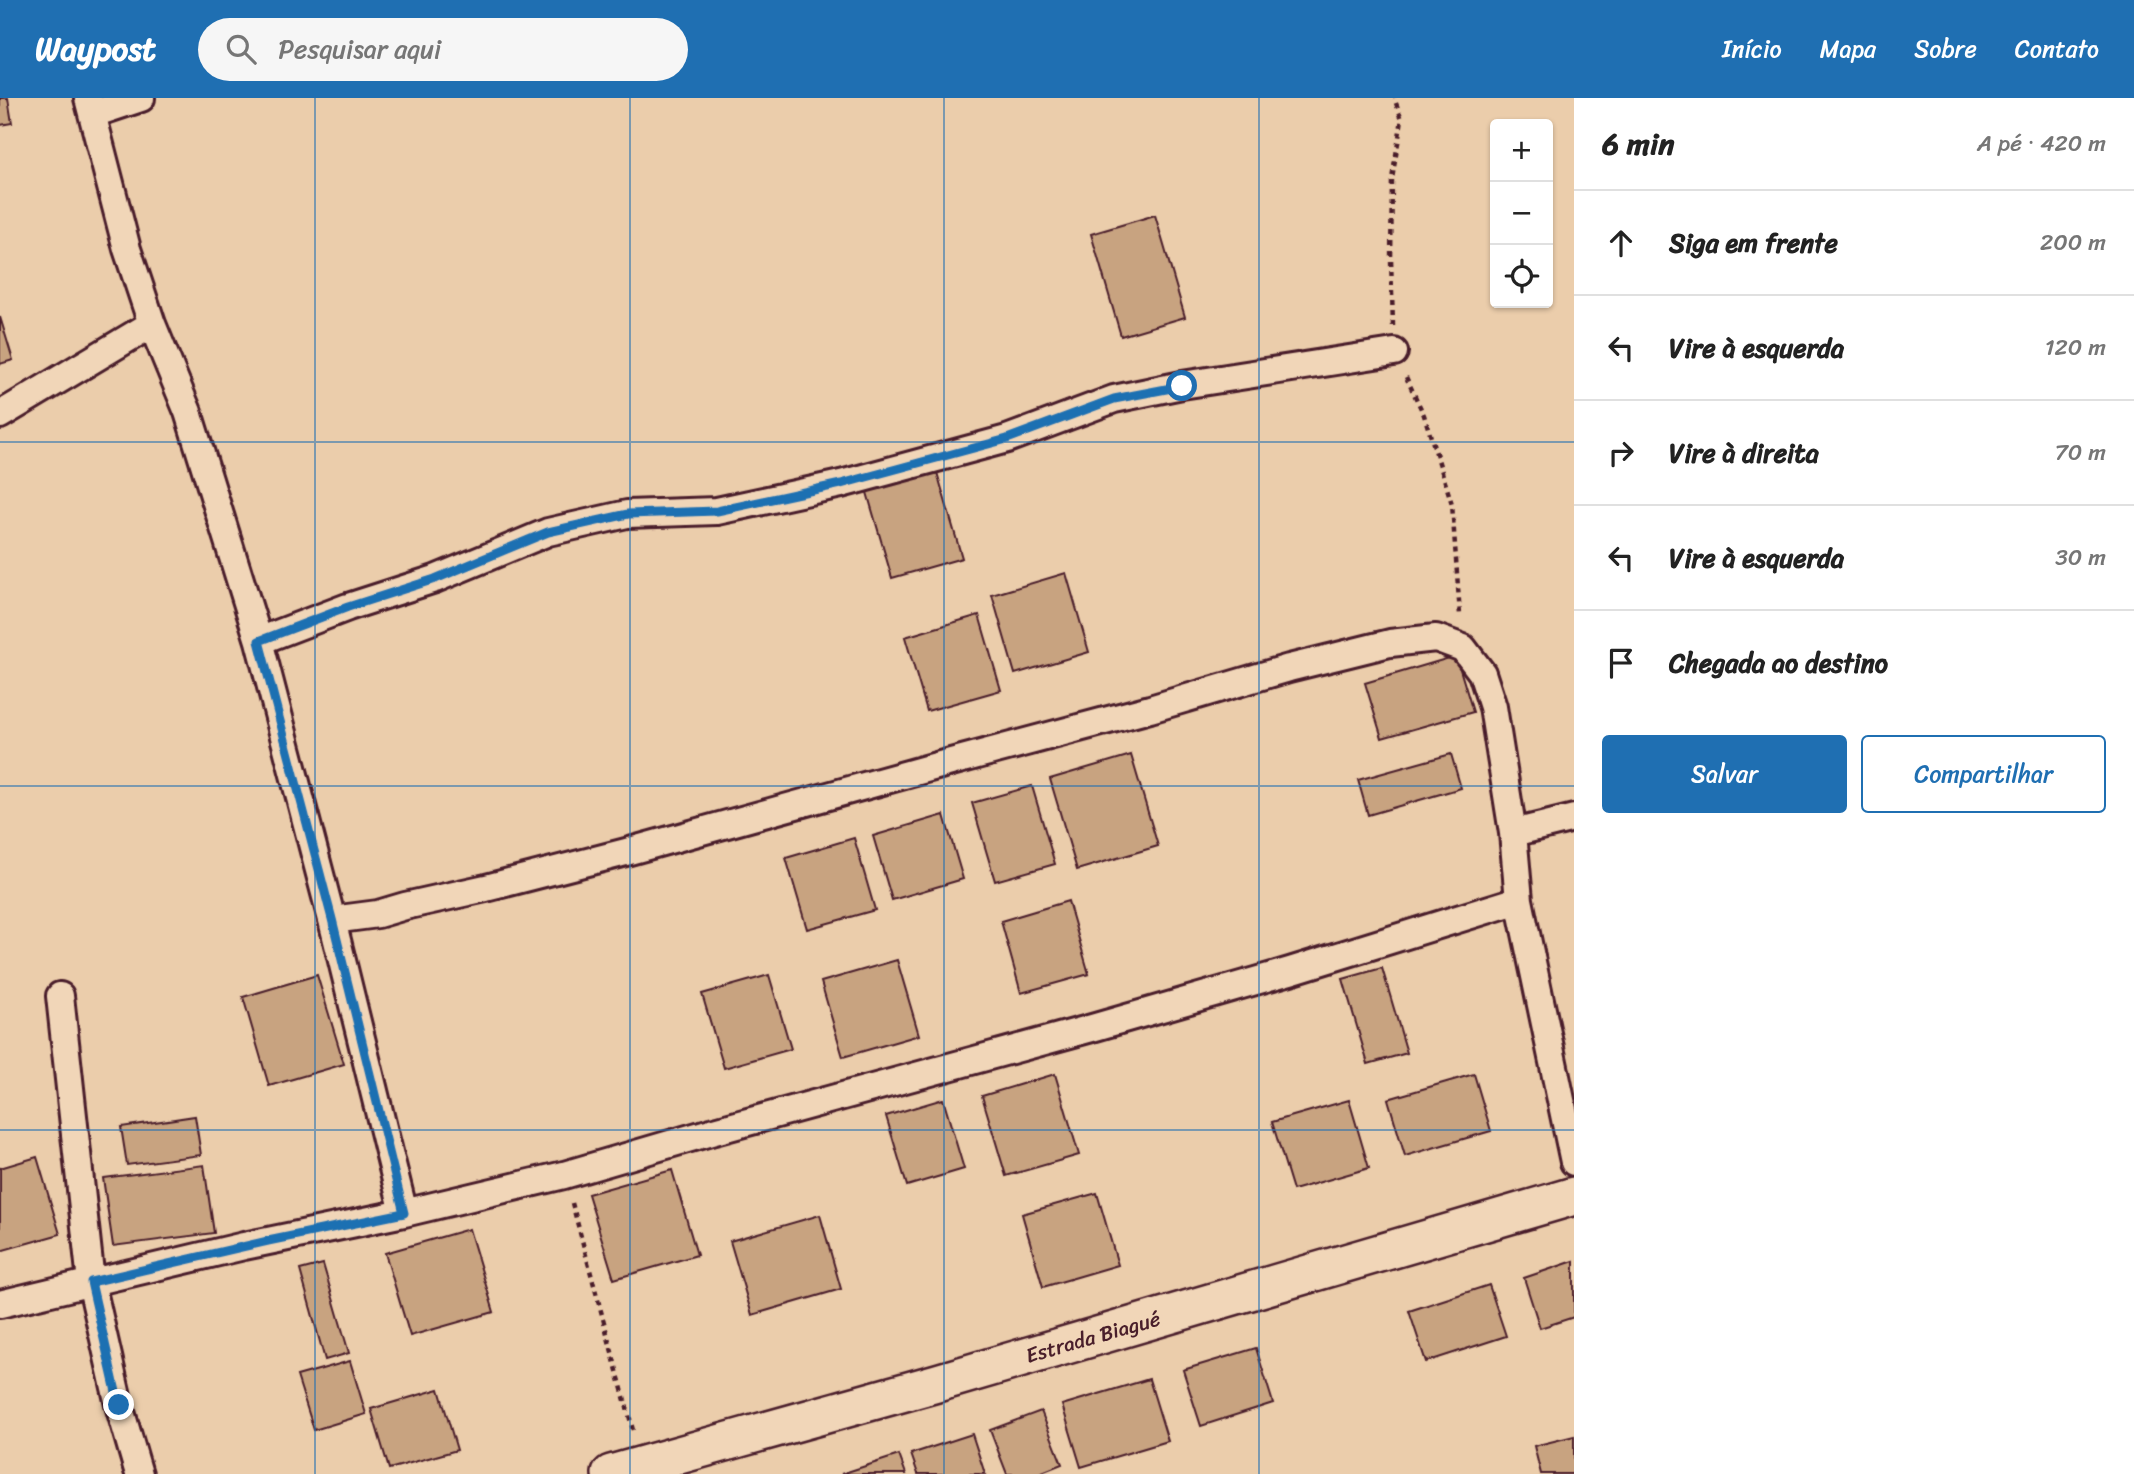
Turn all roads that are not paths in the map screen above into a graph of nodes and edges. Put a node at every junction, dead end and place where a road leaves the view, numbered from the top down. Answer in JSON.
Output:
{"nodes":[{"id":1,"x":141,"y":98,"type":"edge"},
{"id":2,"x":91,"y":106,"type":"edge"},
{"id":3,"x":152,"y":324,"type":"junction"},
{"id":4,"x":1394,"y":352,"type":"road end"},
{"id":5,"x":0,"y":415,"type":"edge"},
{"id":6,"x":259,"y":641,"type":"junction"},
{"id":7,"x":1574,"y":818,"type":"edge"},
{"id":8,"x":1513,"y":834,"type":"junction"},
{"id":9,"x":1519,"y":900,"type":"junction"},
{"id":10,"x":332,"y":919,"type":"junction"},
{"id":11,"x":60,"y":996,"type":"dead end"},
{"id":12,"x":1574,"y":1162,"type":"edge"},
{"id":13,"x":1574,"y":1196,"type":"edge"},
{"id":14,"x":404,"y":1213,"type":"junction"},
{"id":15,"x":91,"y":1282,"type":"junction"},
{"id":16,"x":0,"y":1304,"type":"edge"},
{"id":17,"x":627,"y":1469,"type":"edge"},
{"id":18,"x":139,"y":1474,"type":"edge"}],
"edges":[{"from":1,"to":2,"type":"street"},
{"from":2,"to":3,"type":"street"},
{"from":3,"to":5,"type":"street"},
{"from":3,"to":6,"type":"street"},
{"from":4,"to":6,"type":"street"},
{"from":6,"to":10,"type":"street"},
{"from":7,"to":8,"type":"street"},
{"from":8,"to":9,"type":"street"},
{"from":8,"to":10,"type":"street"},
{"from":9,"to":12,"type":"street"},
{"from":9,"to":14,"type":"street"},
{"from":10,"to":14,"type":"street"},
{"from":11,"to":15,"type":"street"},
{"from":13,"to":17,"type":"main road","name":"Estrada Biagué"},
{"from":14,"to":15,"type":"street"},
{"from":15,"to":16,"type":"street"},
{"from":15,"to":18,"type":"street"}]}
